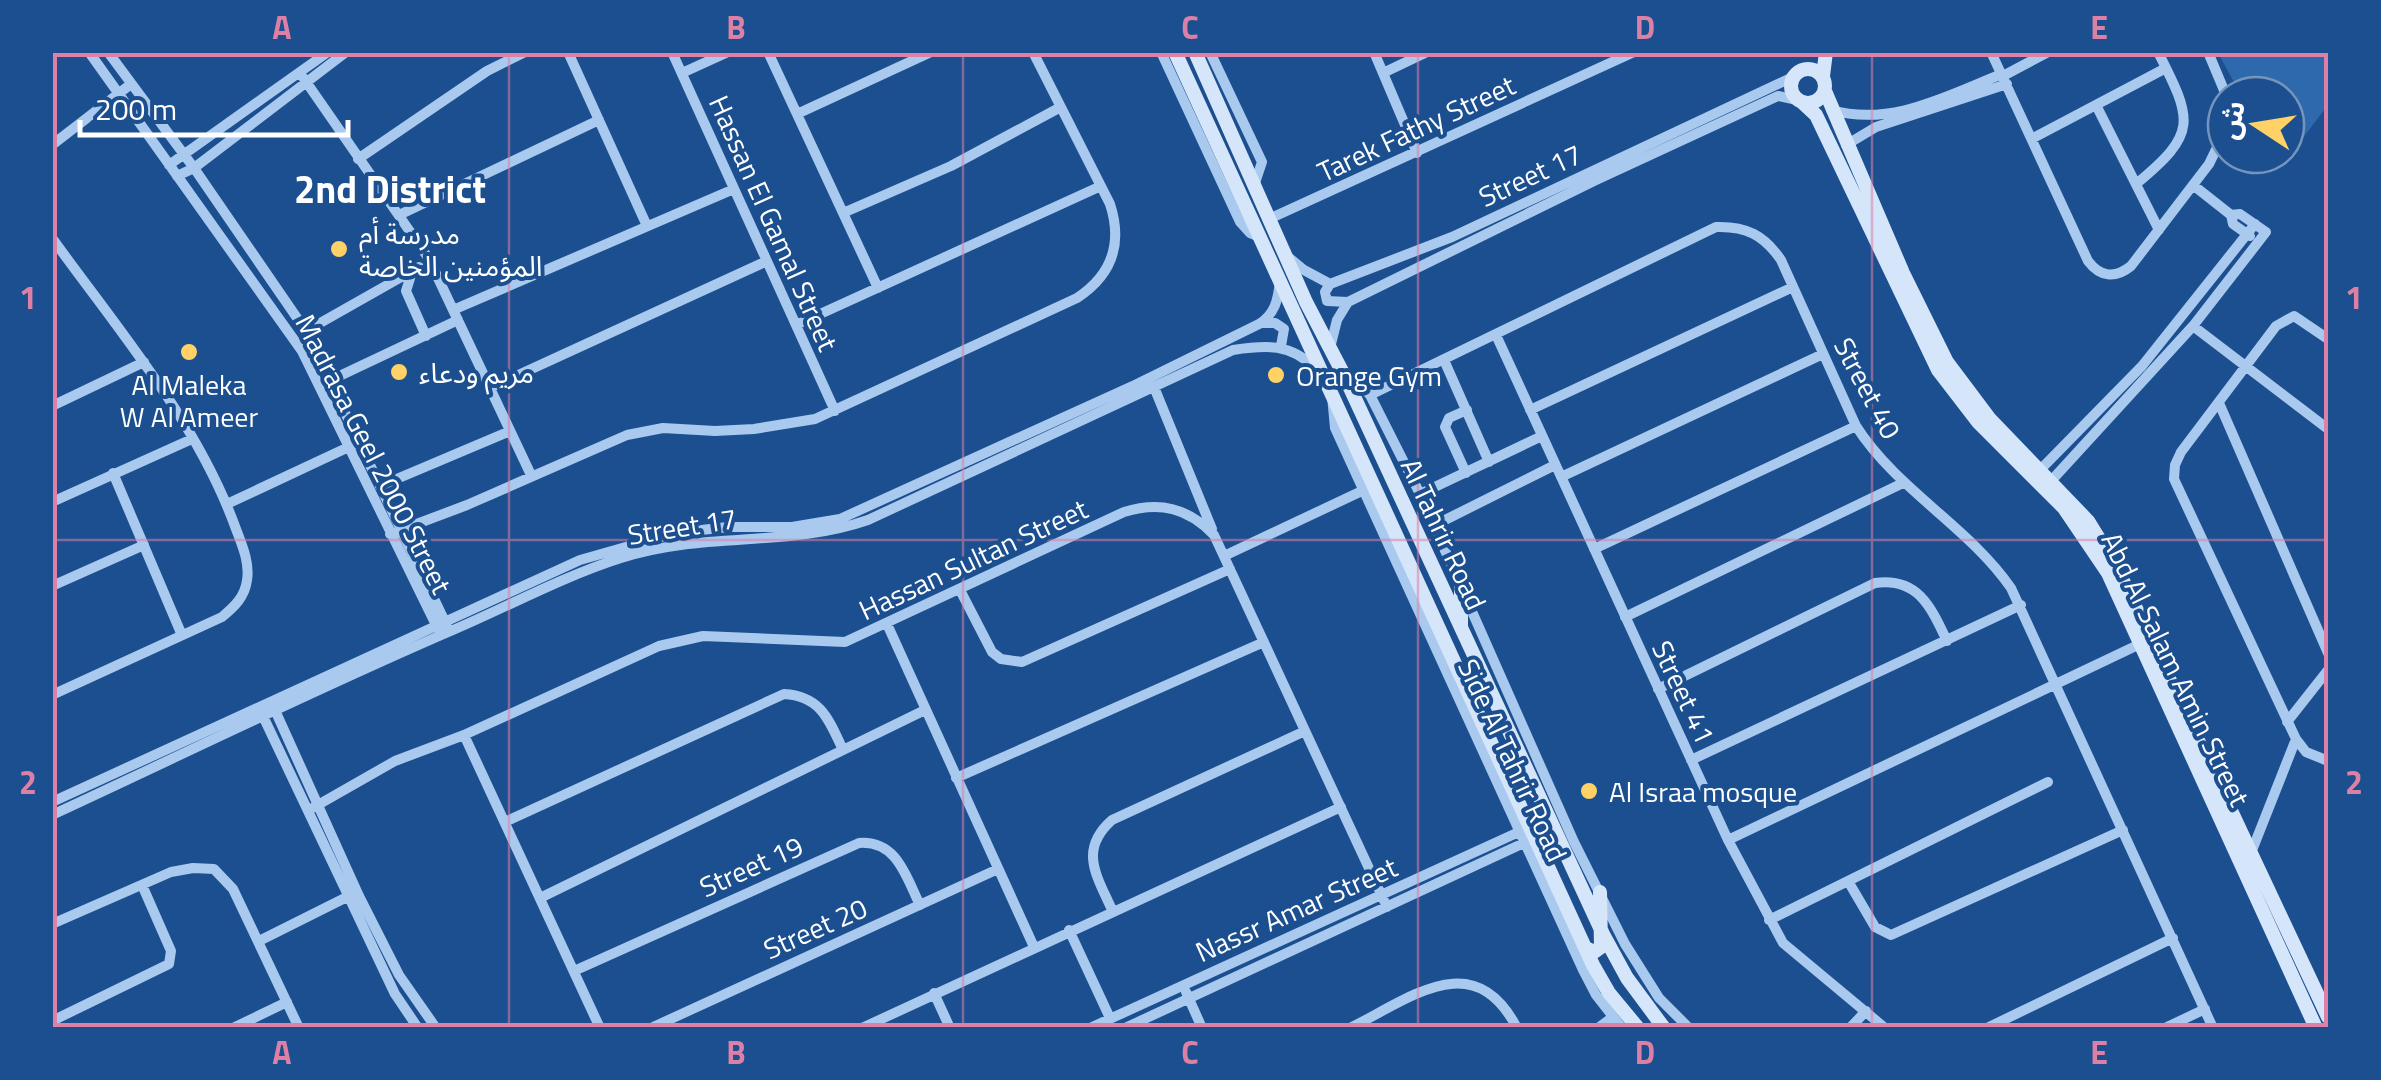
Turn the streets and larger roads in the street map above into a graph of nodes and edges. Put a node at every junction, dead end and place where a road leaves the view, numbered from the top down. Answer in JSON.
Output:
{"nodes":[{"id":1,"x":89,"y":52,"type":"edge"},
{"id":2,"x":108,"y":52,"type":"edge"},
{"id":3,"x":346,"y":52,"type":"edge"},
{"id":4,"x":526,"y":52,"type":"edge"},
{"id":5,"x":568,"y":52,"type":"edge"},
{"id":6,"x":672,"y":52,"type":"edge"},
{"id":7,"x":728,"y":52,"type":"edge"},
{"id":8,"x":768,"y":52,"type":"edge"},
{"id":9,"x":931,"y":52,"type":"edge"},
{"id":10,"x":1033,"y":52,"type":"edge"},
{"id":11,"x":1161,"y":52,"type":"edge"},
{"id":12,"x":1174,"y":52,"type":"edge"},
{"id":13,"x":1195,"y":52,"type":"edge"},
{"id":14,"x":1210,"y":52,"type":"edge"},
{"id":15,"x":1374,"y":52,"type":"edge"},
{"id":16,"x":1427,"y":52,"type":"edge"},
{"id":17,"x":1634,"y":52,"type":"edge"},
{"id":18,"x":1814,"y":52,"type":"edge"},
{"id":19,"x":1826,"y":52,"type":"edge"},
{"id":20,"x":1992,"y":52,"type":"edge"},
{"id":21,"x":2158,"y":52,"type":"edge"},
{"id":22,"x":2043,"y":54,"type":"edge"},
{"id":23,"x":320,"y":55,"type":"edge"},
{"id":24,"x":2166,"y":68,"type":"junction"},
{"id":25,"x":682,"y":73,"type":"junction"},
{"id":26,"x":1383,"y":74,"type":"junction"},
{"id":27,"x":1796,"y":74,"type":"junction"},
{"id":28,"x":303,"y":78,"type":"junction"},
{"id":29,"x":2004,"y":78,"type":"junction"},
{"id":30,"x":131,"y":84,"type":"junction"},
{"id":31,"x":1824,"y":84,"type":"junction"},
{"id":32,"x":117,"y":96,"type":"junction"},
{"id":33,"x":1800,"y":101,"type":"junction"},
{"id":34,"x":2096,"y":105,"type":"junction"},
{"id":35,"x":1059,"y":108,"type":"junction"},
{"id":36,"x":1830,"y":109,"type":"junction"},
{"id":37,"x":1913,"y":112,"type":"junction"},
{"id":38,"x":1221,"y":113,"type":"junction"},
{"id":39,"x":797,"y":114,"type":"junction"},
{"id":40,"x":1205,"y":118,"type":"junction"},
{"id":41,"x":600,"y":120,"type":"junction"},
{"id":42,"x":2033,"y":138,"type":"junction"},
{"id":43,"x":1226,"y":143,"type":"junction"},
{"id":44,"x":52,"y":146,"type":"edge"},
{"id":45,"x":1846,"y":146,"type":"junction"},
{"id":46,"x":1416,"y":154,"type":"junction"},
{"id":47,"x":182,"y":155,"type":"junction"},
{"id":48,"x":358,"y":159,"type":"junction"},
{"id":49,"x":169,"y":165,"type":"junction"},
{"id":50,"x":2206,"y":167,"type":"edge"},
{"id":51,"x":194,"y":168,"type":"junction"},
{"id":52,"x":177,"y":176,"type":"junction"},
{"id":53,"x":2136,"y":184,"type":"junction"},
{"id":54,"x":1101,"y":186,"type":"junction"},
{"id":55,"x":1254,"y":186,"type":"junction"},
{"id":56,"x":2193,"y":186,"type":"junction"},
{"id":57,"x":734,"y":189,"type":"junction"},
{"id":58,"x":843,"y":213,"type":"junction"},
{"id":59,"x":399,"y":215,"type":"junction"},
{"id":60,"x":1269,"y":219,"type":"junction"},
{"id":61,"x":647,"y":226,"type":"junction"},
{"id":62,"x":2159,"y":230,"type":"junction"},
{"id":63,"x":2253,"y":233,"type":"junction"},
{"id":64,"x":1260,"y":237,"type":"junction"},
{"id":65,"x":52,"y":238,"type":"edge"},
{"id":66,"x":1287,"y":256,"type":"junction"},
{"id":67,"x":58,"y":257,"type":"edge"},
{"id":68,"x":429,"y":259,"type":"junction"},
{"id":69,"x":767,"y":261,"type":"junction"},
{"id":70,"x":418,"y":267,"type":"junction"},
{"id":71,"x":1898,"y":276,"type":"junction"},
{"id":72,"x":1280,"y":280,"type":"junction"},
{"id":73,"x":1330,"y":284,"type":"junction"},
{"id":74,"x":1793,"y":287,"type":"junction"},
{"id":75,"x":878,"y":288,"type":"junction"},
{"id":76,"x":1908,"y":298,"type":"junction"},
{"id":77,"x":1348,"y":302,"type":"junction"},
{"id":78,"x":456,"y":315,"type":"junction"},
{"id":79,"x":1259,"y":324,"type":"junction"},
{"id":80,"x":796,"y":325,"type":"junction"},
{"id":81,"x":2193,"y":326,"type":"junction"},
{"id":82,"x":306,"y":331,"type":"junction"},
{"id":83,"x":426,"y":336,"type":"junction"},
{"id":84,"x":1496,"y":336,"type":"junction"},
{"id":85,"x":2328,"y":339,"type":"edge"},
{"id":86,"x":1281,"y":346,"type":"junction"},
{"id":87,"x":1330,"y":349,"type":"junction"},
{"id":88,"x":1823,"y":354,"type":"junction"},
{"id":89,"x":1444,"y":360,"type":"junction"},
{"id":90,"x":144,"y":362,"type":"junction"},
{"id":91,"x":2246,"y":368,"type":"junction"},
{"id":92,"x":1324,"y":376,"type":"junction"},
{"id":93,"x":1345,"y":377,"type":"junction"},
{"id":94,"x":331,"y":380,"type":"junction"},
{"id":95,"x":1154,"y":387,"type":"junction"},
{"id":96,"x":490,"y":388,"type":"junction"},
{"id":97,"x":1370,"y":394,"type":"junction"},
{"id":98,"x":2219,"y":403,"type":"junction"},
{"id":99,"x":52,"y":406,"type":"edge"},
{"id":100,"x":1466,"y":410,"type":"junction"},
{"id":101,"x":1530,"y":410,"type":"junction"},
{"id":102,"x":835,"y":411,"type":"junction"},
{"id":103,"x":1856,"y":426,"type":"junction"},
{"id":104,"x":2328,"y":430,"type":"edge"},
{"id":105,"x":510,"y":431,"type":"junction"},
{"id":106,"x":1542,"y":436,"type":"junction"},
{"id":107,"x":192,"y":439,"type":"junction"},
{"id":108,"x":354,"y":445,"type":"junction"},
{"id":109,"x":1489,"y":462,"type":"junction"},
{"id":110,"x":1555,"y":465,"type":"junction"},
{"id":111,"x":114,"y":473,"type":"junction"},
{"id":112,"x":1388,"y":473,"type":"junction"},
{"id":113,"x":1466,"y":473,"type":"junction"},
{"id":114,"x":531,"y":475,"type":"junction"},
{"id":115,"x":2046,"y":475,"type":"junction"},
{"id":116,"x":1561,"y":477,"type":"junction"},
{"id":117,"x":1903,"y":483,"type":"junction"},
{"id":118,"x":380,"y":486,"type":"junction"},
{"id":119,"x":1368,"y":488,"type":"junction"},
{"id":120,"x":1420,"y":494,"type":"junction"},
{"id":121,"x":52,"y":502,"type":"edge"},
{"id":122,"x":227,"y":504,"type":"junction"},
{"id":123,"x":1402,"y":504,"type":"junction"},
{"id":124,"x":1388,"y":516,"type":"junction"},
{"id":125,"x":1433,"y":526,"type":"junction"},
{"id":126,"x":394,"y":532,"type":"junction"},
{"id":127,"x":1214,"y":535,"type":"junction"},
{"id":128,"x":144,"y":545,"type":"junction"},
{"id":129,"x":1594,"y":548,"type":"junction"},
{"id":130,"x":1224,"y":556,"type":"junction"},
{"id":131,"x":1230,"y":569,"type":"junction"},
{"id":132,"x":1461,"y":585,"type":"junction"},
{"id":133,"x":52,"y":586,"type":"edge"},
{"id":134,"x":960,"y":590,"type":"junction"},
{"id":135,"x":1416,"y":601,"type":"junction"},
{"id":136,"x":2020,"y":604,"type":"junction"},
{"id":137,"x":1432,"y":614,"type":"junction"},
{"id":138,"x":1625,"y":617,"type":"junction"},
{"id":139,"x":886,"y":624,"type":"junction"},
{"id":140,"x":443,"y":629,"type":"junction"},
{"id":141,"x":1461,"y":631,"type":"junction"},
{"id":142,"x":181,"y":633,"type":"junction"},
{"id":143,"x":1947,"y":641,"type":"junction"},
{"id":144,"x":1264,"y":642,"type":"junction"},
{"id":145,"x":2140,"y":644,"type":"junction"},
{"id":146,"x":2328,"y":653,"type":"edge"},
{"id":147,"x":2328,"y":670,"type":"edge"},
{"id":148,"x":2057,"y":684,"type":"junction"},
{"id":149,"x":1658,"y":689,"type":"junction"},
{"id":150,"x":52,"y":695,"type":"edge"},
{"id":151,"x":273,"y":706,"type":"junction"},
{"id":152,"x":925,"y":710,"type":"junction"},
{"id":153,"x":261,"y":712,"type":"junction"},
{"id":154,"x":2288,"y":722,"type":"junction"},
{"id":155,"x":1306,"y":732,"type":"junction"},
{"id":156,"x":464,"y":735,"type":"junction"},
{"id":157,"x":2189,"y":736,"type":"junction"},
{"id":158,"x":2296,"y":739,"type":"junction"},
{"id":159,"x":843,"y":750,"type":"junction"},
{"id":160,"x":1520,"y":758,"type":"junction"},
{"id":161,"x":1691,"y":760,"type":"junction"},
{"id":162,"x":1500,"y":762,"type":"junction"},
{"id":163,"x":2328,"y":762,"type":"edge"},
{"id":164,"x":1542,"y":770,"type":"junction"},
{"id":165,"x":2207,"y":775,"type":"junction"},
{"id":166,"x":956,"y":778,"type":"junction"},
{"id":167,"x":2048,"y":782,"type":"dead end"},
{"id":168,"x":1499,"y":785,"type":"junction"},
{"id":169,"x":52,"y":802,"type":"edge"},
{"id":170,"x":1340,"y":807,"type":"junction"},
{"id":171,"x":314,"y":808,"type":"junction"},
{"id":172,"x":52,"y":815,"type":"edge"},
{"id":173,"x":505,"y":822,"type":"junction"},
{"id":174,"x":2123,"y":830,"type":"junction"},
{"id":175,"x":1524,"y":836,"type":"junction"},
{"id":176,"x":1728,"y":840,"type":"junction"},
{"id":177,"x":2251,"y":853,"type":"junction"},
{"id":178,"x":998,"y":869,"type":"junction"},
{"id":179,"x":1848,"y":880,"type":"junction"},
{"id":180,"x":142,"y":885,"type":"junction"},
{"id":181,"x":1554,"y":892,"type":"junction"},
{"id":182,"x":1600,"y":892,"type":"junction"},
{"id":183,"x":1381,"y":895,"type":"junction"},
{"id":184,"x":347,"y":897,"type":"junction"},
{"id":185,"x":540,"y":898,"type":"junction"},
{"id":186,"x":920,"y":905,"type":"junction"},
{"id":187,"x":1386,"y":906,"type":"junction"},
{"id":188,"x":1112,"y":910,"type":"junction"},
{"id":189,"x":1768,"y":920,"type":"junction"},
{"id":190,"x":52,"y":924,"type":"edge"},
{"id":191,"x":1068,"y":930,"type":"junction"},
{"id":192,"x":1603,"y":934,"type":"junction"},
{"id":193,"x":2172,"y":938,"type":"junction"},
{"id":194,"x":259,"y":941,"type":"junction"},
{"id":195,"x":1034,"y":948,"type":"junction"},
{"id":196,"x":1586,"y":948,"type":"junction"},
{"id":197,"x":574,"y":972,"type":"junction"},
{"id":198,"x":1624,"y":973,"type":"junction"},
{"id":199,"x":1602,"y":983,"type":"junction"},
{"id":200,"x":1183,"y":985,"type":"junction"},
{"id":201,"x":934,"y":993,"type":"junction"},
{"id":202,"x":1189,"y":998,"type":"junction"},
{"id":203,"x":287,"y":1002,"type":"junction"},
{"id":204,"x":2205,"y":1009,"type":"junction"},
{"id":205,"x":1866,"y":1012,"type":"junction"},
{"id":206,"x":1612,"y":1017,"type":"junction"},
{"id":207,"x":2328,"y":1017,"type":"edge"},
{"id":208,"x":1110,"y":1018,"type":"junction"},
{"id":209,"x":52,"y":1021,"type":"edge"},
{"id":210,"x":233,"y":1028,"type":"edge"},
{"id":211,"x":299,"y":1028,"type":"edge"},
{"id":212,"x":418,"y":1028,"type":"edge"},
{"id":213,"x":436,"y":1028,"type":"edge"},
{"id":214,"x":600,"y":1028,"type":"edge"},
{"id":215,"x":651,"y":1028,"type":"edge"},
{"id":216,"x":862,"y":1028,"type":"edge"},
{"id":217,"x":950,"y":1028,"type":"edge"},
{"id":218,"x":1090,"y":1028,"type":"edge"},
{"id":219,"x":1125,"y":1028,"type":"edge"},
{"id":220,"x":1202,"y":1028,"type":"edge"},
{"id":221,"x":1350,"y":1028,"type":"edge"},
{"id":222,"x":1517,"y":1028,"type":"edge"},
{"id":223,"x":1598,"y":1028,"type":"edge"},
{"id":224,"x":1622,"y":1028,"type":"edge"},
{"id":225,"x":1638,"y":1028,"type":"edge"},
{"id":226,"x":1664,"y":1028,"type":"edge"},
{"id":227,"x":1689,"y":1028,"type":"edge"},
{"id":228,"x":1850,"y":1028,"type":"edge"},
{"id":229,"x":1885,"y":1028,"type":"edge"},
{"id":230,"x":1986,"y":1028,"type":"edge"},
{"id":231,"x":2165,"y":1028,"type":"edge"},
{"id":232,"x":2213,"y":1028,"type":"edge"},
{"id":233,"x":2316,"y":1028,"type":"edge"}],
"edges":[{"from":1,"to":32,"type":"street","name":"Madrasa Geel 2000 Street"},
{"from":2,"to":30,"type":"street","name":"Madrasa Geel 2000 Street"},
{"from":3,"to":28,"type":"street"},
{"from":4,"to":48,"type":"street"},
{"from":5,"to":41,"type":"street"},
{"from":6,"to":25,"type":"street","name":"Hassan El Gamal Street"},
{"from":7,"to":25,"type":"street"},
{"from":8,"to":39,"type":"street"},
{"from":9,"to":39,"type":"street"},
{"from":10,"to":35,"type":"street"},
{"from":11,"to":64,"type":"street"},
{"from":12,"to":40,"type":"street","name":"Al Tahrir Road"},
{"from":13,"to":38,"type":"street","name":"Al Tahrir Road"},
{"from":14,"to":55,"type":"street"},
{"from":15,"to":26,"type":"street"},
{"from":16,"to":26,"type":"street"},
{"from":17,"to":46,"type":"street","name":"Tarek Fathy Street"},
{"from":18,"to":27,"type":"street"},
{"from":19,"to":31,"type":"street","name":"Abd Al Salam Amin Street"},
{"from":20,"to":29,"type":"street"},
{"from":21,"to":24,"type":"street"},
{"from":22,"to":29,"type":"street"},
{"from":23,"to":28,"type":"street"},
{"from":24,"to":34,"type":"street"},
{"from":24,"to":53,"type":"street"},
{"from":25,"to":57,"type":"street","name":"Hassan El Gamal Street"},
{"from":26,"to":46,"type":"street"},
{"from":27,"to":31,"type":"street"},
{"from":27,"to":33,"type":"street"},
{"from":27,"to":73,"type":"street","name":"Street 17"},
{"from":28,"to":47,"type":"street"},
{"from":28,"to":48,"type":"street"},
{"from":28,"to":51,"type":"street"},
{"from":29,"to":37,"type":"street"},
{"from":29,"to":42,"type":"street"},
{"from":30,"to":32,"type":"street"},
{"from":30,"to":47,"type":"street","name":"Madrasa Geel 2000 Street"},
{"from":31,"to":33,"type":"street"},
{"from":31,"to":36,"type":"street","name":"Abd Al Salam Amin Street"},
{"from":32,"to":44,"type":"street"},
{"from":32,"to":49,"type":"street","name":"Madrasa Geel 2000 Street"},
{"from":33,"to":71,"type":"street","name":"Abd Al Salam Amin Street"},
{"from":33,"to":77,"type":"street","name":"Street 17"},
{"from":34,"to":42,"type":"street"},
{"from":34,"to":53,"type":"street"},
{"from":35,"to":54,"type":"street"},
{"from":35,"to":58,"type":"street"},
{"from":36,"to":37,"type":"street"},
{"from":36,"to":45,"type":"street","name":"Abd Al Salam Amin Street"},
{"from":37,"to":45,"type":"street"},
{"from":38,"to":40,"type":"street"},
{"from":38,"to":43,"type":"street","name":"Al Tahrir Road"},
{"from":39,"to":58,"type":"street"},
{"from":40,"to":43,"type":"street","name":"Al Tahrir Road"},
{"from":41,"to":59,"type":"street"},
{"from":41,"to":61,"type":"street"},
{"from":42,"to":62,"type":"street"},
{"from":43,"to":55,"type":"street","name":"Al Tahrir Road"},
{"from":43,"to":64,"type":"street","name":"Al Tahrir Road"},
{"from":45,"to":71,"type":"street","name":"Abd Al Salam Amin Street"},
{"from":46,"to":60,"type":"street","name":"Tarek Fathy Street"},
{"from":47,"to":49,"type":"street"},
{"from":47,"to":51,"type":"street","name":"Madrasa Geel 2000 Street"},
{"from":48,"to":59,"type":"street"},
{"from":49,"to":52,"type":"street","name":"Madrasa Geel 2000 Street"},
{"from":50,"to":56,"type":"street"},
{"from":51,"to":52,"type":"street"},
{"from":51,"to":82,"type":"street","name":"Madrasa Geel 2000 Street"},
{"from":52,"to":108,"type":"street","name":"Madrasa Geel 2000 Street"},
{"from":53,"to":62,"type":"street"},
{"from":54,"to":75,"type":"street"},
{"from":54,"to":102,"type":"street"},
{"from":55,"to":60,"type":"street","name":"Al Tahrir Road"},
{"from":56,"to":62,"type":"street"},
{"from":56,"to":63,"type":"street"},
{"from":57,"to":61,"type":"street"},
{"from":57,"to":69,"type":"street","name":"Hassan El Gamal Street"},
{"from":58,"to":75,"type":"street"},
{"from":59,"to":68,"type":"street"},
{"from":60,"to":66,"type":"street","name":"Al Tahrir Road"},
{"from":61,"to":78,"type":"street"},
{"from":63,"to":81,"type":"street"},
{"from":63,"to":115,"type":"street"},
{"from":64,"to":72,"type":"street","name":"Al Tahrir Road"},
{"from":65,"to":67,"type":"street"},
{"from":66,"to":73,"type":"street"},
{"from":66,"to":87,"type":"street","name":"Al Tahrir Road"},
{"from":67,"to":90,"type":"street"},
{"from":68,"to":70,"type":"street"},
{"from":68,"to":78,"type":"street"},
{"from":69,"to":80,"type":"street","name":"Hassan El Gamal Street"},
{"from":69,"to":96,"type":"street"},
{"from":70,"to":82,"type":"street"},
{"from":70,"to":83,"type":"street"},
{"from":71,"to":76,"type":"street","name":"Abd Al Salam Amin Street"},
{"from":72,"to":79,"type":"street"},
{"from":72,"to":92,"type":"street","name":"Al Tahrir Road"},
{"from":73,"to":77,"type":"street"},
{"from":74,"to":84,"type":"street","name":"Street 40"},
{"from":74,"to":88,"type":"street","name":"Street 40"},
{"from":74,"to":101,"type":"street"},
{"from":75,"to":80,"type":"street"},
{"from":76,"to":115,"type":"street","name":"Abd Al Salam Amin Street"},
{"from":76,"to":145,"type":"street","name":"Abd Al Salam Amin Street"},
{"from":77,"to":87,"type":"street"},
{"from":78,"to":83,"type":"street"},
{"from":78,"to":96,"type":"street"},
{"from":79,"to":86,"type":"street"},
{"from":79,"to":140,"type":"street","name":"Street 17"},
{"from":80,"to":102,"type":"street","name":"Hassan El Gamal Street"},
{"from":81,"to":91,"type":"street"},
{"from":81,"to":115,"type":"street"},
{"from":82,"to":94,"type":"street","name":"Madrasa Geel 2000 Street"},
{"from":83,"to":94,"type":"street"},
{"from":84,"to":89,"type":"street","name":"Street 40"},
{"from":84,"to":101,"type":"street","name":"Street 41"},
{"from":85,"to":91,"type":"street"},
{"from":86,"to":92,"type":"street"},
{"from":86,"to":95,"type":"street","name":"Street 17"},
{"from":87,"to":93,"type":"street","name":"Al Tahrir Road"},
{"from":88,"to":103,"type":"street","name":"Street 40"},
{"from":88,"to":116,"type":"street"},
{"from":89,"to":97,"type":"street","name":"Street 40"},
{"from":89,"to":100,"type":"street"},
{"from":90,"to":99,"type":"street"},
{"from":90,"to":107,"type":"street"},
{"from":91,"to":98,"type":"street"},
{"from":91,"to":104,"type":"street"},
{"from":92,"to":119,"type":"street","name":"Al Tahrir Road"},
{"from":93,"to":97,"type":"street","name":"Side Al Tahrir Road"},
{"from":93,"to":112,"type":"street","name":"Al Tahrir Road"},
{"from":94,"to":108,"type":"street","name":"Madrasa Geel 2000 Street"},
{"from":95,"to":127,"type":"street"},
{"from":95,"to":140,"type":"street","name":"Street 17"},
{"from":96,"to":105,"type":"street"},
{"from":97,"to":120,"type":"street","name":"Side Al Tahrir Road"},
{"from":98,"to":146,"type":"street"},
{"from":98,"to":154,"type":"street"},
{"from":100,"to":109,"type":"street"},
{"from":100,"to":113,"type":"street"},
{"from":101,"to":106,"type":"street","name":"Street 41"},
{"from":102,"to":114,"type":"street"},
{"from":103,"to":117,"type":"street","name":"Street 40"},
{"from":103,"to":129,"type":"street"},
{"from":105,"to":114,"type":"street"},
{"from":105,"to":118,"type":"street"},
{"from":106,"to":109,"type":"street"},
{"from":106,"to":110,"type":"street","name":"Street 41"},
{"from":107,"to":111,"type":"street"},
{"from":107,"to":122,"type":"street"},
{"from":108,"to":118,"type":"street","name":"Madrasa Geel 2000 Street"},
{"from":108,"to":122,"type":"street"},
{"from":108,"to":126,"type":"street","name":"Madrasa Geel 2000 Street"},
{"from":109,"to":113,"type":"street"},
{"from":110,"to":116,"type":"street","name":"Street 41"},
{"from":110,"to":125,"type":"street"},
{"from":111,"to":121,"type":"street"},
{"from":111,"to":128,"type":"street"},
{"from":112,"to":119,"type":"street"},
{"from":112,"to":123,"type":"street","name":"Al Tahrir Road"},
{"from":113,"to":120,"type":"street"},
{"from":114,"to":126,"type":"street"},
{"from":115,"to":157,"type":"street","name":"Abd Al Salam Amin Street"},
{"from":116,"to":129,"type":"street","name":"Street 41"},
{"from":117,"to":136,"type":"street","name":"Street 40"},
{"from":117,"to":138,"type":"street"},
{"from":118,"to":126,"type":"street","name":"Madrasa Geel 2000 Street"},
{"from":119,"to":124,"type":"street","name":"Al Tahrir Road"},
{"from":119,"to":130,"type":"street"},
{"from":119,"to":135,"type":"street","name":"Side Al Tahrir Road"},
{"from":120,"to":125,"type":"street","name":"Side Al Tahrir Road"},
{"from":122,"to":142,"type":"street"},
{"from":123,"to":124,"type":"street"},
{"from":123,"to":141,"type":"street","name":"Al Tahrir Road"},
{"from":124,"to":137,"type":"street","name":"Al Tahrir Road"},
{"from":125,"to":132,"type":"street","name":"Side Al Tahrir Road"},
{"from":126,"to":140,"type":"street","name":"Madrasa Geel 2000 Street"},
{"from":127,"to":130,"type":"street"},
{"from":127,"to":134,"type":"street","name":"Hassan Sultan Street"},
{"from":128,"to":133,"type":"street"},
{"from":128,"to":142,"type":"street"},
{"from":129,"to":138,"type":"street","name":"Street 41"},
{"from":130,"to":131,"type":"street"},
{"from":131,"to":134,"type":"street"},
{"from":131,"to":144,"type":"street"},
{"from":132,"to":141,"type":"street"},
{"from":132,"to":164,"type":"street","name":"Side Al Tahrir Road"},
{"from":134,"to":139,"type":"street","name":"Hassan Sultan Street"},
{"from":135,"to":137,"type":"street"},
{"from":135,"to":168,"type":"street","name":"Side Al Tahrir Road"},
{"from":136,"to":143,"type":"street"},
{"from":136,"to":148,"type":"street","name":"Street 40"},
{"from":137,"to":162,"type":"street","name":"Al Tahrir Road"},
{"from":138,"to":149,"type":"street","name":"Street 41"},
{"from":139,"to":152,"type":"street"},
{"from":139,"to":156,"type":"street","name":"Hassan Sultan Street"},
{"from":140,"to":151,"type":"street","name":"Street 17"},
{"from":141,"to":160,"type":"street","name":"Al Tahrir Road"},
{"from":142,"to":150,"type":"street"},
{"from":143,"to":149,"type":"street"},
{"from":143,"to":161,"type":"street"},
{"from":144,"to":155,"type":"street"},
{"from":144,"to":166,"type":"street"},
{"from":145,"to":148,"type":"street"},
{"from":145,"to":157,"type":"street","name":"Abd Al Salam Amin Street"},
{"from":147,"to":154,"type":"street"},
{"from":148,"to":174,"type":"street","name":"Street 40"},
{"from":148,"to":176,"type":"street"},
{"from":149,"to":161,"type":"street","name":"Street 41"},
{"from":151,"to":153,"type":"street","name":"Street 17"},
{"from":151,"to":171,"type":"street"},
{"from":152,"to":159,"type":"street"},
{"from":152,"to":166,"type":"street"},
{"from":153,"to":169,"type":"street","name":"Street 17"},
{"from":153,"to":171,"type":"street"},
{"from":153,"to":172,"type":"street","name":"Street 17"},
{"from":154,"to":158,"type":"street"},
{"from":155,"to":170,"type":"street"},
{"from":155,"to":188,"type":"street"},
{"from":156,"to":171,"type":"street","name":"Hassan Sultan Street"},
{"from":156,"to":173,"type":"street"},
{"from":157,"to":165,"type":"street","name":"Abd Al Salam Amin Street"},
{"from":158,"to":163,"type":"street"},
{"from":158,"to":177,"type":"street"},
{"from":159,"to":173,"type":"street"},
{"from":159,"to":185,"type":"street"},
{"from":160,"to":164,"type":"street"},
{"from":160,"to":192,"type":"street","name":"Al Tahrir Road"},
{"from":161,"to":176,"type":"street","name":"Street 41"},
{"from":162,"to":168,"type":"street"},
{"from":162,"to":181,"type":"street","name":"Al Tahrir Road"},
{"from":164,"to":182,"type":"street","name":"Side Al Tahrir Road"},
{"from":165,"to":177,"type":"street","name":"Abd Al Salam Amin Street"},
{"from":165,"to":233,"type":"street","name":"Abd Al Salam Amin Street"},
{"from":166,"to":178,"type":"street"},
{"from":167,"to":179,"type":"street"},
{"from":168,"to":175,"type":"street","name":"Side Al Tahrir Road"},
{"from":170,"to":183,"type":"street"},
{"from":170,"to":188,"type":"street"},
{"from":171,"to":184,"type":"street"},
{"from":171,"to":213,"type":"street"},
{"from":173,"to":185,"type":"street"},
{"from":174,"to":179,"type":"street"},
{"from":174,"to":193,"type":"street","name":"Street 40"},
{"from":175,"to":181,"type":"street","name":"Side Al Tahrir Road"},
{"from":175,"to":183,"type":"street","name":"Nassr Amar Street"},
{"from":175,"to":187,"type":"street","name":"Nassr Amar Street"},
{"from":176,"to":189,"type":"street","name":"Street 41"},
{"from":177,"to":207,"type":"street","name":"Abd Al Salam Amin Street"},
{"from":178,"to":186,"type":"street","name":"Street 20"},
{"from":178,"to":195,"type":"street"},
{"from":179,"to":189,"type":"street"},
{"from":180,"to":190,"type":"street"},
{"from":180,"to":194,"type":"street"},
{"from":180,"to":209,"type":"street"},
{"from":181,"to":196,"type":"street","name":"Al Tahrir Road"},
{"from":181,"to":206,"type":"street","name":"Side Al Tahrir Road"},
{"from":182,"to":192,"type":"street"},
{"from":182,"to":227,"type":"street","name":"Side Al Tahrir Road"},
{"from":183,"to":187,"type":"street"},
{"from":183,"to":200,"type":"street","name":"Nassr Amar Street"},
{"from":184,"to":194,"type":"street"},
{"from":184,"to":212,"type":"street"},
{"from":185,"to":197,"type":"street"},
{"from":186,"to":197,"type":"street","name":"Street 19"},
{"from":186,"to":215,"type":"street","name":"Street 20"},
{"from":187,"to":202,"type":"street","name":"Nassr Amar Street"},
{"from":188,"to":191,"type":"street"},
{"from":189,"to":205,"type":"street","name":"Street 41"},
{"from":191,"to":195,"type":"street"},
{"from":191,"to":208,"type":"street"},
{"from":192,"to":196,"type":"street"},
{"from":192,"to":198,"type":"street","name":"Al Tahrir Road"},
{"from":193,"to":204,"type":"street","name":"Street 40"},
{"from":193,"to":230,"type":"street"},
{"from":194,"to":203,"type":"street"},
{"from":195,"to":201,"type":"street"},
{"from":196,"to":199,"type":"street","name":"Al Tahrir Road"},
{"from":197,"to":214,"type":"street"},
{"from":198,"to":199,"type":"street"},
{"from":198,"to":226,"type":"street","name":"Al Tahrir Road"},
{"from":199,"to":225,"type":"street","name":"Al Tahrir Road"},
{"from":200,"to":202,"type":"street"},
{"from":200,"to":208,"type":"street","name":"Nassr Amar Street"},
{"from":201,"to":216,"type":"street"},
{"from":201,"to":217,"type":"street"},
{"from":202,"to":219,"type":"street","name":"Nassr Amar Street"},
{"from":202,"to":220,"type":"street"},
{"from":203,"to":210,"type":"street"},
{"from":203,"to":211,"type":"street"},
{"from":204,"to":231,"type":"street"},
{"from":204,"to":232,"type":"street","name":"Street 40"},
{"from":205,"to":228,"type":"street"},
{"from":205,"to":229,"type":"street","name":"Street 41"},
{"from":206,"to":223,"type":"street"},
{"from":206,"to":224,"type":"street","name":"Side Al Tahrir Road"},
{"from":208,"to":218,"type":"street","name":"Nassr Amar Street"},
{"from":221,"to":222,"type":"street"}]}
